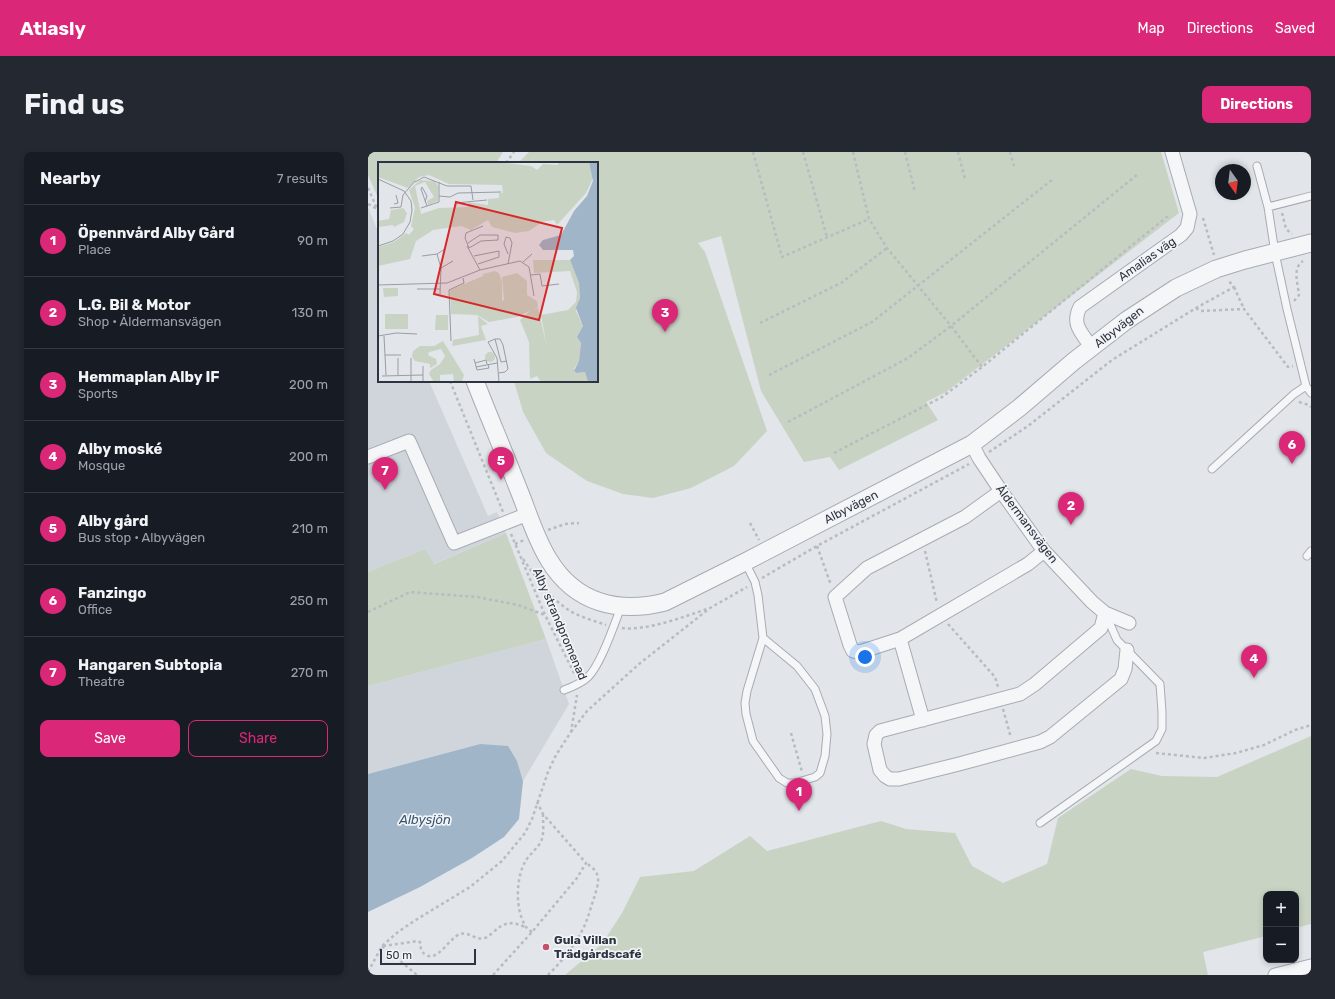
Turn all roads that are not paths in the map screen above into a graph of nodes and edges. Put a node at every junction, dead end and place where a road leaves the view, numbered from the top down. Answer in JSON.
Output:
{"nodes":[{"id":1,"x":1172,"y":152,"type":"edge"},
{"id":2,"x":1257,"y":166,"type":"dead end"},
{"id":3,"x":1311,"y":196,"type":"edge"},
{"id":4,"x":1268,"y":207,"type":"junction"},
{"id":5,"x":1306,"y":245,"type":"edge"},
{"id":6,"x":1275,"y":253,"type":"junction"},
{"id":7,"x":1092,"y":348,"type":"junction"},
{"id":8,"x":475,"y":382,"type":"edge"},
{"id":9,"x":1306,"y":386,"type":"junction"},
{"id":10,"x":1311,"y":393,"type":"edge"},
{"id":11,"x":976,"y":451,"type":"junction"},
{"id":12,"x":368,"y":456,"type":"edge"},
{"id":13,"x":1212,"y":470,"type":"dead end"},
{"id":14,"x":1001,"y":491,"type":"junction"},
{"id":15,"x":528,"y":514,"type":"junction"},
{"id":16,"x":1044,"y":551,"type":"junction"},
{"id":17,"x":745,"y":562,"type":"junction"},
{"id":18,"x":621,"y":607,"type":"junction"},
{"id":19,"x":1105,"y":613,"type":"junction"},
{"id":20,"x":1129,"y":623,"type":"dead end"},
{"id":21,"x":763,"y":638,"type":"junction"},
{"id":22,"x":900,"y":639,"type":"junction"},
{"id":23,"x":1127,"y":650,"type":"junction"},
{"id":24,"x":564,"y":690,"type":"dead end"},
{"id":25,"x":923,"y":720,"type":"junction"},
{"id":26,"x":1040,"y":823,"type":"dead end"},
{"id":27,"x":1311,"y":966,"type":"edge"},
{"id":28,"x":1275,"y":975,"type":"edge"}],
"edges":[{"from":1,"to":7,"type":"street","name":"Amalias väg"},
{"from":2,"to":4,"type":"lane"},
{"from":3,"to":4,"type":"lane"},
{"from":4,"to":6,"type":"lane"},
{"from":5,"to":6,"type":"street","name":"Albyvägen"},
{"from":6,"to":7,"type":"street","name":"Albyvägen"},
{"from":6,"to":9,"type":"lane"},
{"from":7,"to":11,"type":"street","name":"Albyvägen"},
{"from":8,"to":15,"type":"street","name":"Albyvägen"},
{"from":9,"to":10,"type":"lane"},
{"from":9,"to":13,"type":"lane"},
{"from":11,"to":14,"type":"street","name":"Åldermansvägen"},
{"from":11,"to":17,"type":"street","name":"Albyvägen"},
{"from":12,"to":15,"type":"street"},
{"from":14,"to":16,"type":"street","name":"Åldermansvägen"},
{"from":14,"to":22,"type":"street"},
{"from":15,"to":18,"type":"street","name":"Albyvägen"},
{"from":16,"to":19,"type":"street","name":"Åldermansvägen"},
{"from":16,"to":22,"type":"street"},
{"from":17,"to":18,"type":"street","name":"Albyvägen"},
{"from":17,"to":21,"type":"lane"},
{"from":18,"to":24,"type":"lane"},
{"from":19,"to":20,"type":"street","name":"Åldermansvägen"},
{"from":19,"to":23,"type":"lane"},
{"from":19,"to":25,"type":"street"},
{"from":21,"to":21,"type":"lane"},
{"from":22,"to":25,"type":"street"},
{"from":23,"to":25,"type":"street"},
{"from":23,"to":26,"type":"lane"},
{"from":27,"to":28,"type":"street"}]}
